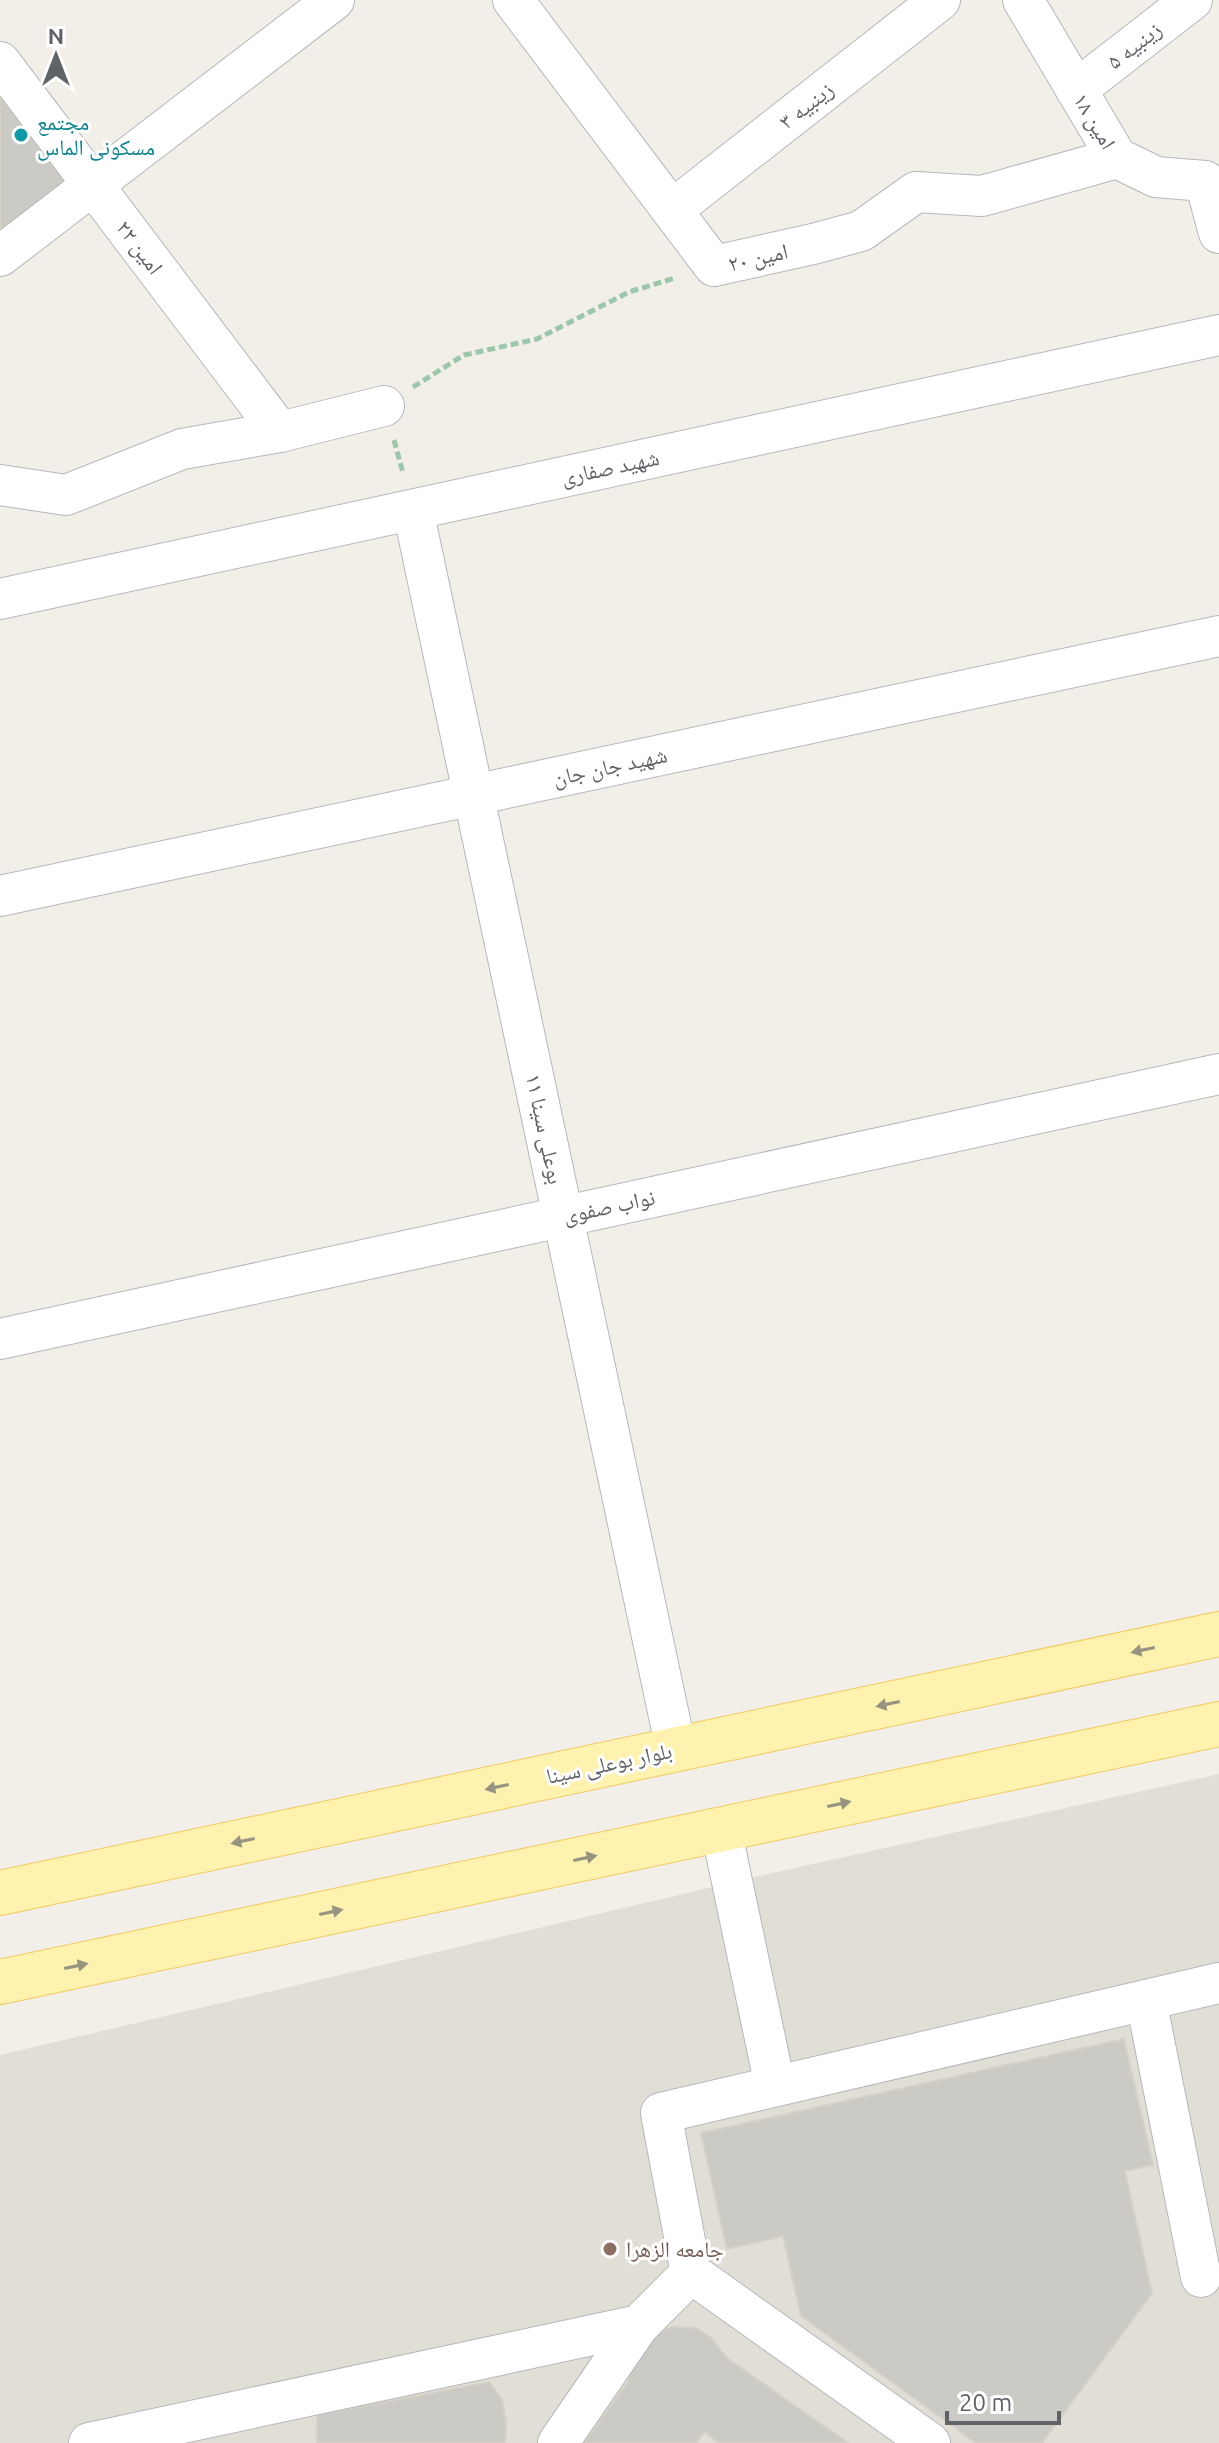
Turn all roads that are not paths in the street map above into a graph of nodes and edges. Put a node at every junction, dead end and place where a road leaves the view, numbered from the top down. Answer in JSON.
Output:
{"nodes":[{"id":1,"x":334,"y":0,"type":"edge"},
{"id":2,"x":513,"y":0,"type":"edge"},
{"id":3,"x":940,"y":0,"type":"edge"},
{"id":4,"x":1023,"y":0,"type":"edge"},
{"id":5,"x":1192,"y":0,"type":"edge"},
{"id":6,"x":0,"y":62,"type":"edge"},
{"id":7,"x":1076,"y":90,"type":"junction"},
{"id":8,"x":1117,"y":158,"type":"junction"},
{"id":9,"x":1212,"y":180,"type":"edge"},
{"id":10,"x":93,"y":185,"type":"junction"},
{"id":11,"x":672,"y":210,"type":"junction"},
{"id":12,"x":1219,"y":233,"type":"edge"},
{"id":13,"x":0,"y":256,"type":"edge"},
{"id":14,"x":1219,"y":335,"type":"edge"},
{"id":15,"x":384,"y":406,"type":"road end"},
{"id":16,"x":280,"y":432,"type":"junction"},
{"id":17,"x":0,"y":485,"type":"edge"},
{"id":18,"x":413,"y":510,"type":"junction"},
{"id":19,"x":0,"y":599,"type":"edge"},
{"id":20,"x":1219,"y":636,"type":"edge"},
{"id":21,"x":473,"y":795,"type":"junction"},
{"id":22,"x":0,"y":896,"type":"edge"},
{"id":23,"x":1219,"y":1074,"type":"edge"},
{"id":24,"x":563,"y":1216,"type":"junction"},
{"id":25,"x":0,"y":1339,"type":"edge"},
{"id":26,"x":1219,"y":1634,"type":"edge"},
{"id":27,"x":1219,"y":1724,"type":"edge"},
{"id":28,"x":676,"y":1749,"type":"junction"},
{"id":29,"x":721,"y":1829,"type":"junction"},
{"id":30,"x":0,"y":1893,"type":"edge"},
{"id":31,"x":0,"y":1982,"type":"edge"},
{"id":32,"x":1219,"y":1983,"type":"edge"},
{"id":33,"x":1146,"y":2000,"type":"junction"},
{"id":34,"x":775,"y":2086,"type":"junction"},
{"id":35,"x":691,"y":2273,"type":"junction"},
{"id":36,"x":1201,"y":2277,"type":"dead end"},
{"id":37,"x":639,"y":2325,"type":"junction"},
{"id":38,"x":177,"y":2435,"type":"edge"},
{"id":39,"x":89,"y":2443,"type":"edge"},
{"id":40,"x":558,"y":2443,"type":"edge"},
{"id":41,"x":930,"y":2443,"type":"edge"}],
"edges":[{"from":1,"to":10,"type":"street"},
{"from":2,"to":11,"type":"street","name":"امین ۲۰"},
{"from":3,"to":11,"type":"street","name":"زینبیه ۳"},
{"from":4,"to":7,"type":"street","name":"امین ۱۸"},
{"from":5,"to":7,"type":"street","name":"زینبیه ۵"},
{"from":6,"to":10,"type":"street","name":"امین ۲۲"},
{"from":7,"to":8,"type":"street","name":"امین ۱۸"},
{"from":8,"to":9,"type":"street","name":"امین ۱۸"},
{"from":8,"to":11,"type":"street","name":"امین ۲۰"},
{"from":9,"to":12,"type":"street","name":"امین ۱۸"},
{"from":10,"to":13,"type":"street"},
{"from":10,"to":16,"type":"street","name":"امین ۲۲"},
{"from":14,"to":18,"type":"street","name":"شهید صفاری"},
{"from":15,"to":16,"type":"street"},
{"from":16,"to":17,"type":"street"},
{"from":18,"to":19,"type":"street","name":"شهید صفاری"},
{"from":18,"to":21,"type":"street","name":"بوعلی سینا ۱۱"},
{"from":20,"to":21,"type":"street","name":"شهید جان جان"},
{"from":21,"to":22,"type":"street","name":"شهید جان جان"},
{"from":21,"to":24,"type":"street","name":"بوعلی سینا ۱۱"},
{"from":23,"to":24,"type":"street","name":"نواب صفوی"},
{"from":24,"to":25,"type":"street","name":"نواب صفوی"},
{"from":24,"to":28,"type":"street","name":"بوعلی سینا ۱۱"},
{"from":26,"to":28,"type":"main road","name":"بلوار بوعلی سینا","one_way":true},
{"from":29,"to":27,"type":"main road","one_way":true},
{"from":28,"to":30,"type":"main road","name":"بلوار بوعلی سینا","one_way":true},
{"from":31,"to":29,"type":"main road","one_way":true},
{"from":29,"to":34,"type":"street"},
{"from":32,"to":33,"type":"street"},
{"from":33,"to":34,"type":"street"},
{"from":33,"to":36,"type":"street"},
{"from":34,"to":35,"type":"street"},
{"from":35,"to":37,"type":"street"},
{"from":35,"to":41,"type":"street"},
{"from":37,"to":38,"type":"street"},
{"from":37,"to":40,"type":"street"},
{"from":38,"to":39,"type":"street"}]}
